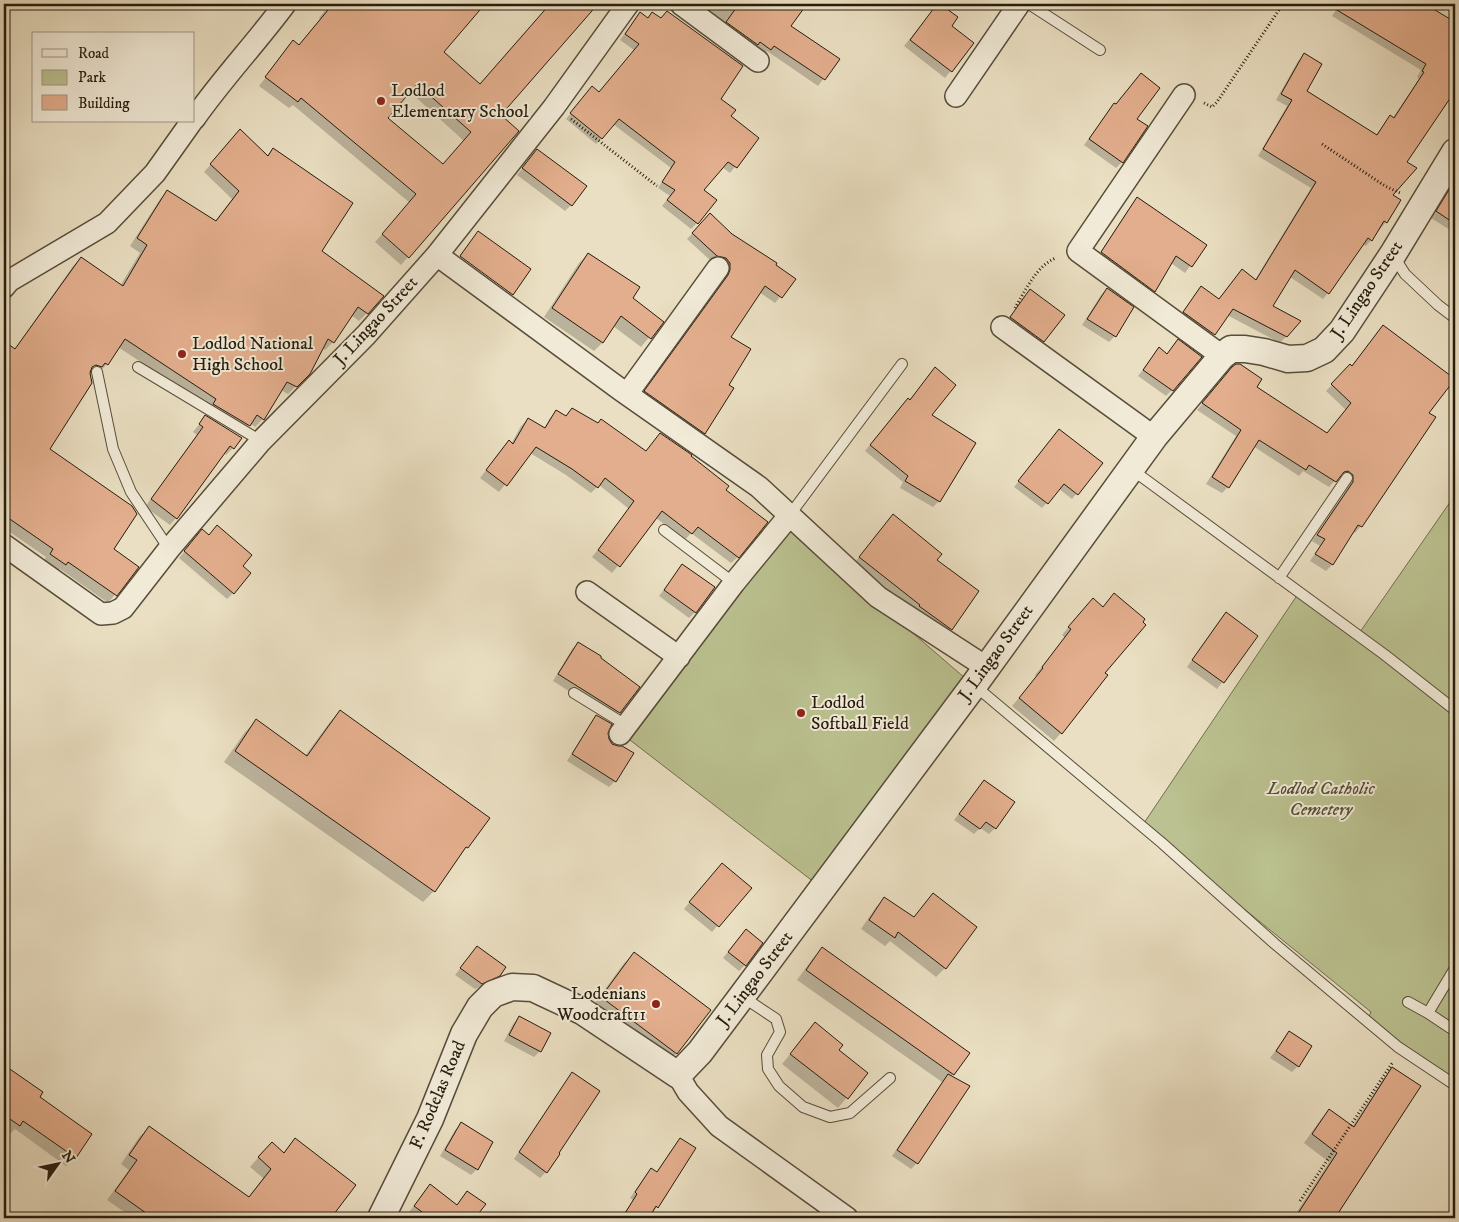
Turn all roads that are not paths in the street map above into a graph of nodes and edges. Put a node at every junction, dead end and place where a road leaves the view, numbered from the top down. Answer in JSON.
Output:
{"nodes":[{"id":1,"x":285,"y":4,"type":"edge"},
{"id":2,"x":628,"y":4,"type":"edge"},
{"id":3,"x":681,"y":4,"type":"edge"},
{"id":4,"x":1019,"y":4,"type":"edge"},
{"id":5,"x":1029,"y":4,"type":"edge"},
{"id":6,"x":709,"y":11,"type":"edge"},
{"id":7,"x":1100,"y":50,"type":"dead end"},
{"id":8,"x":758,"y":61,"type":"dead end"},
{"id":9,"x":1184,"y":95,"type":"road end"},
{"id":10,"x":956,"y":96,"type":"dead end"},
{"id":11,"x":195,"y":117,"type":"edge"},
{"id":12,"x":192,"y":122,"type":"edge"},
{"id":13,"x":1455,"y":152,"type":"edge"},
{"id":14,"x":1393,"y":254,"type":"junction"},
{"id":15,"x":437,"y":255,"type":"junction"},
{"id":16,"x":718,"y":268,"type":"dead end"},
{"id":17,"x":4,"y":287,"type":"edge"},
{"id":18,"x":1455,"y":318,"type":"edge"},
{"id":19,"x":1002,"y":327,"type":"road end"},
{"id":20,"x":1222,"y":356,"type":"junction"},
{"id":21,"x":902,"y":364,"type":"dead end"},
{"id":22,"x":138,"y":367,"type":"dead end"},
{"id":23,"x":97,"y":372,"type":"dead end"},
{"id":24,"x":627,"y":394,"type":"junction"},
{"id":25,"x":1154,"y":437,"type":"junction"},
{"id":26,"x":262,"y":441,"type":"junction"},
{"id":27,"x":1130,"y":471,"type":"junction"},
{"id":28,"x":1347,"y":478,"type":"dead end"},
{"id":29,"x":789,"y":516,"type":"junction"},
{"id":30,"x":664,"y":530,"type":"dead end"},
{"id":31,"x":4,"y":545,"type":"edge"},
{"id":32,"x":169,"y":549,"type":"junction"},
{"id":33,"x":1279,"y":578,"type":"junction"},
{"id":34,"x":734,"y":583,"type":"junction"},
{"id":35,"x":587,"y":592,"type":"dead end"},
{"id":36,"x":679,"y":657,"type":"junction"},
{"id":37,"x":980,"y":676,"type":"junction"},
{"id":38,"x":574,"y":693,"type":"dead end"},
{"id":39,"x":1455,"y":710,"type":"edge"},
{"id":40,"x":623,"y":730,"type":"joint"},
{"id":41,"x":1455,"y":968,"type":"edge"},
{"id":42,"x":742,"y":996,"type":"junction"},
{"id":43,"x":1408,"y":1002,"type":"dead end"},
{"id":44,"x":1428,"y":1013,"type":"junction"},
{"id":45,"x":1455,"y":1031,"type":"edge"},
{"id":46,"x":678,"y":1075,"type":"junction"},
{"id":47,"x":890,"y":1078,"type":"dead end"},
{"id":48,"x":1455,"y":1085,"type":"edge"},
{"id":49,"x":382,"y":1218,"type":"edge"},
{"id":50,"x":847,"y":1218,"type":"edge"}],
"edges":[{"from":1,"to":11,"type":"street"},
{"from":2,"to":15,"type":"street","name":"J. Lingao Street"},
{"from":3,"to":6,"type":"street"},
{"from":4,"to":10,"type":"street"},
{"from":5,"to":7,"type":"lane"},
{"from":6,"to":8,"type":"street"},
{"from":9,"to":20,"type":"street"},
{"from":12,"to":17,"type":"street"},
{"from":13,"to":14,"type":"street","name":"J. Lingao Street"},
{"from":14,"to":18,"type":"lane"},
{"from":14,"to":20,"type":"street","name":"J. Lingao Street"},
{"from":15,"to":24,"type":"street"},
{"from":15,"to":26,"type":"street","name":"J. Lingao Street"},
{"from":16,"to":24,"type":"street"},
{"from":19,"to":25,"type":"street"},
{"from":20,"to":25,"type":"street","name":"J. Lingao Street"},
{"from":21,"to":29,"type":"lane"},
{"from":22,"to":26,"type":"lane"},
{"from":23,"to":32,"type":"lane"},
{"from":24,"to":29,"type":"street"},
{"from":25,"to":27,"type":"street","name":"J. Lingao Street"},
{"from":26,"to":32,"type":"street","name":"J. Lingao Street"},
{"from":27,"to":33,"type":"lane"},
{"from":27,"to":37,"type":"street","name":"J. Lingao Street"},
{"from":28,"to":33,"type":"lane"},
{"from":29,"to":34,"type":"street"},
{"from":29,"to":37,"type":"street"},
{"from":30,"to":34,"type":"lane"},
{"from":31,"to":32,"type":"street","name":"J. Lingao Street"},
{"from":33,"to":39,"type":"lane"},
{"from":34,"to":36,"type":"street"},
{"from":35,"to":36,"type":"street"},
{"from":36,"to":40,"type":"street"},
{"from":37,"to":42,"type":"street","name":"J. Lingao Street"},
{"from":37,"to":48,"type":"lane"},
{"from":38,"to":40,"type":"lane"},
{"from":41,"to":44,"type":"lane"},
{"from":42,"to":46,"type":"street","name":"J. Lingao Street"},
{"from":42,"to":47,"type":"lane"},
{"from":43,"to":44,"type":"lane"},
{"from":44,"to":45,"type":"lane"},
{"from":46,"to":49,"type":"street","name":"F. Rodelas Road"},
{"from":46,"to":50,"type":"street"}]}
